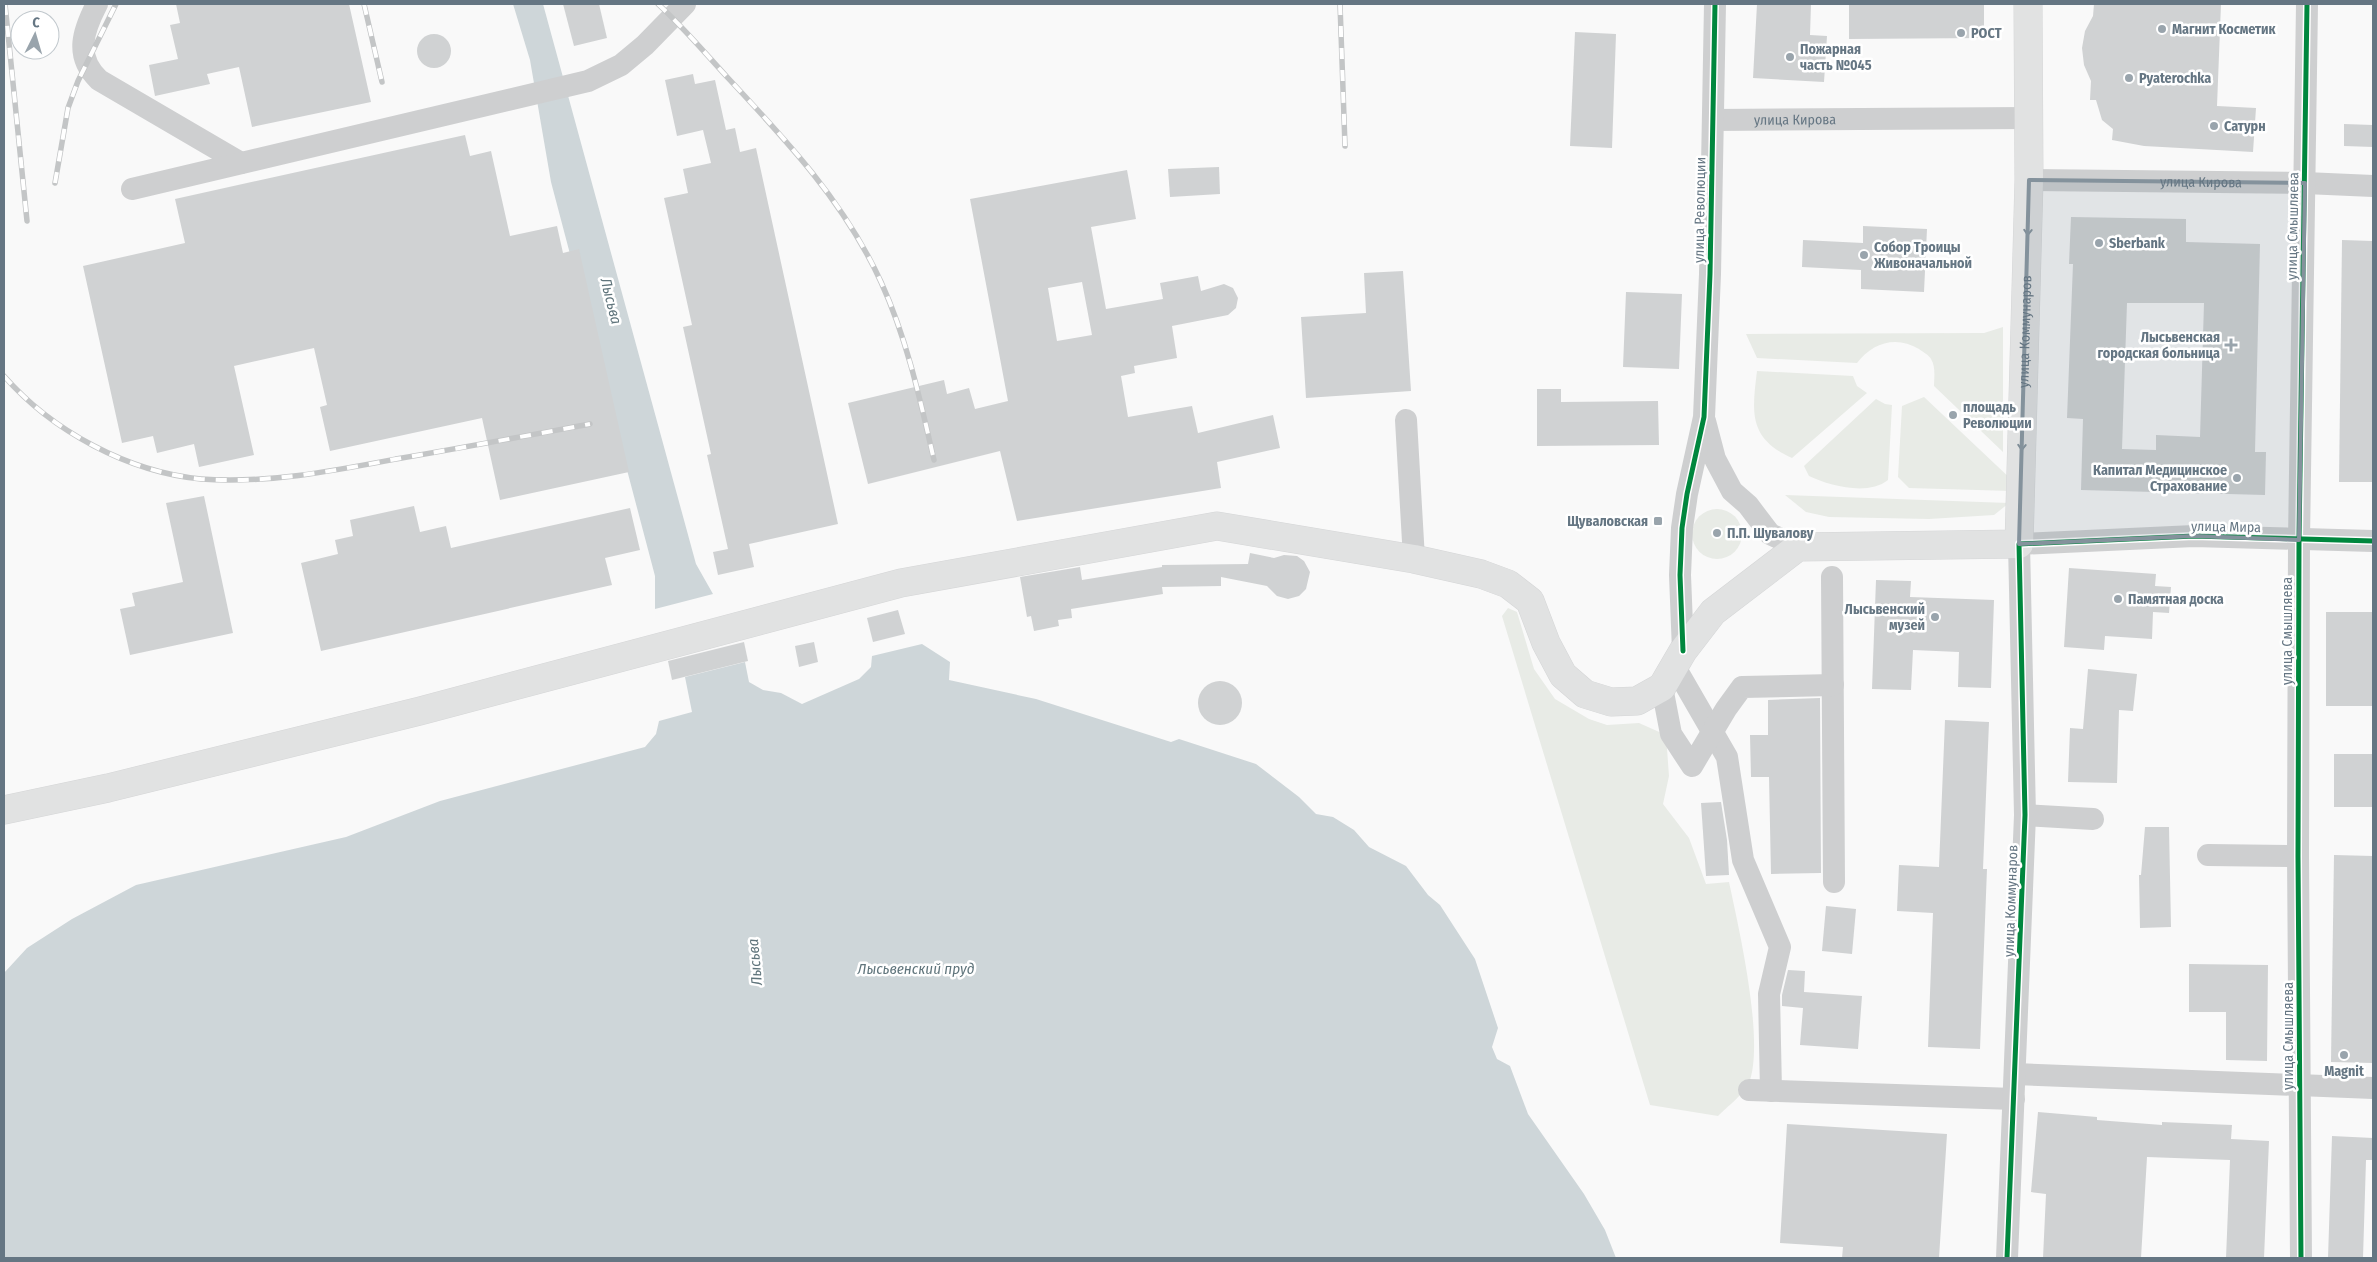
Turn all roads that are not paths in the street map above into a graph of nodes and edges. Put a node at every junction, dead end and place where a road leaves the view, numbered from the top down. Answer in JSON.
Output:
{"nodes":[{"id":1,"x":97,"y":4,"type":"edge"},
{"id":2,"x":685,"y":4,"type":"edge"},
{"id":3,"x":1715,"y":4,"type":"edge"},
{"id":4,"x":2028,"y":4,"type":"edge"},
{"id":5,"x":2307,"y":4,"type":"edge"},
{"id":6,"x":2028,"y":118,"type":"junction"},
{"id":7,"x":1714,"y":120,"type":"junction"},
{"id":8,"x":241,"y":163,"type":"junction"},
{"id":9,"x":2029,"y":180,"type":"junction"},
{"id":10,"x":2304,"y":183,"type":"junction"},
{"id":11,"x":2373,"y":186,"type":"edge"},
{"id":12,"x":132,"y":189,"type":"dead end"},
{"id":13,"x":1704,"y":417,"type":"junction"},
{"id":14,"x":1406,"y":420,"type":"dead end"},
{"id":15,"x":2299,"y":540,"type":"junction"},
{"id":16,"x":2373,"y":541,"type":"edge"},
{"id":17,"x":2019,"y":544,"type":"junction"},
{"id":18,"x":1798,"y":547,"type":"junction"},
{"id":19,"x":1414,"y":559,"type":"junction"},
{"id":20,"x":1832,"y":576,"type":"dead end"},
{"id":21,"x":1673,"y":668,"type":"junction"},
{"id":22,"x":1833,"y":685,"type":"junction"},
{"id":23,"x":1712,"y":732,"type":"junction"},
{"id":24,"x":4,"y":810,"type":"edge"},
{"id":25,"x":2026,"y":816,"type":"junction"},
{"id":26,"x":2093,"y":819,"type":"dead end"},
{"id":27,"x":2208,"y":855,"type":"dead end"},
{"id":28,"x":2298,"y":856,"type":"junction"},
{"id":29,"x":1834,"y":882,"type":"dead end"},
{"id":30,"x":2015,"y":1074,"type":"junction"},
{"id":31,"x":2300,"y":1086,"type":"junction"},
{"id":32,"x":2373,"y":1088,"type":"edge"},
{"id":33,"x":2014,"y":1099,"type":"junction"},
{"id":34,"x":2008,"y":1258,"type":"edge"},
{"id":35,"x":2301,"y":1258,"type":"edge"}],
"edges":[{"from":1,"to":8,"type":"street"},
{"from":2,"to":8,"type":"street"},
{"from":3,"to":7,"type":"street","name":"улица Революции"},
{"from":4,"to":6,"type":"main road","name":"улица Коммунаров"},
{"from":5,"to":10,"type":"street","name":"улица Смышляева"},
{"from":6,"to":7,"type":"street","name":"улица Кирова"},
{"from":6,"to":9,"type":"main road","name":"улица Коммунаров"},
{"from":7,"to":13,"type":"street","name":"улица Революции"},
{"from":8,"to":12,"type":"street"},
{"from":9,"to":10,"type":"street","name":"улица Кирова"},
{"from":9,"to":17,"type":"main road","name":"улица Коммунаров","one_way":true},
{"from":10,"to":11,"type":"street","name":"улица Кирова"},
{"from":10,"to":15,"type":"street","name":"улица Смышляева"},
{"from":13,"to":18,"type":"street"},
{"from":13,"to":21,"type":"street"},
{"from":14,"to":19,"type":"street"},
{"from":15,"to":16,"type":"street","name":"улица Мира"},
{"from":15,"to":17,"type":"street","name":"улица Мира"},
{"from":15,"to":28,"type":"street","name":"улица Смышляева"},
{"from":17,"to":18,"type":"main road","name":"улица Мира"},
{"from":17,"to":25,"type":"street","name":"улица Коммунаров"},
{"from":18,"to":21,"type":"main road"},
{"from":19,"to":21,"type":"main road"},
{"from":19,"to":24,"type":"main road"},
{"from":20,"to":22,"type":"street"},
{"from":21,"to":23,"type":"street"},
{"from":21,"to":23,"type":"street"},
{"from":22,"to":23,"type":"street"},
{"from":22,"to":29,"type":"street"},
{"from":23,"to":33,"type":"street"},
{"from":25,"to":26,"type":"street"},
{"from":25,"to":30,"type":"street","name":"улица Коммунаров"},
{"from":27,"to":28,"type":"street"},
{"from":28,"to":31,"type":"street","name":"улица Смышляева"},
{"from":30,"to":31,"type":"street"},
{"from":30,"to":33,"type":"street","name":"улица Коммунаров"},
{"from":31,"to":32,"type":"street"},
{"from":31,"to":35,"type":"street","name":"улица Смышляева"},
{"from":33,"to":34,"type":"street","name":"улица Коммунаров"}]}
